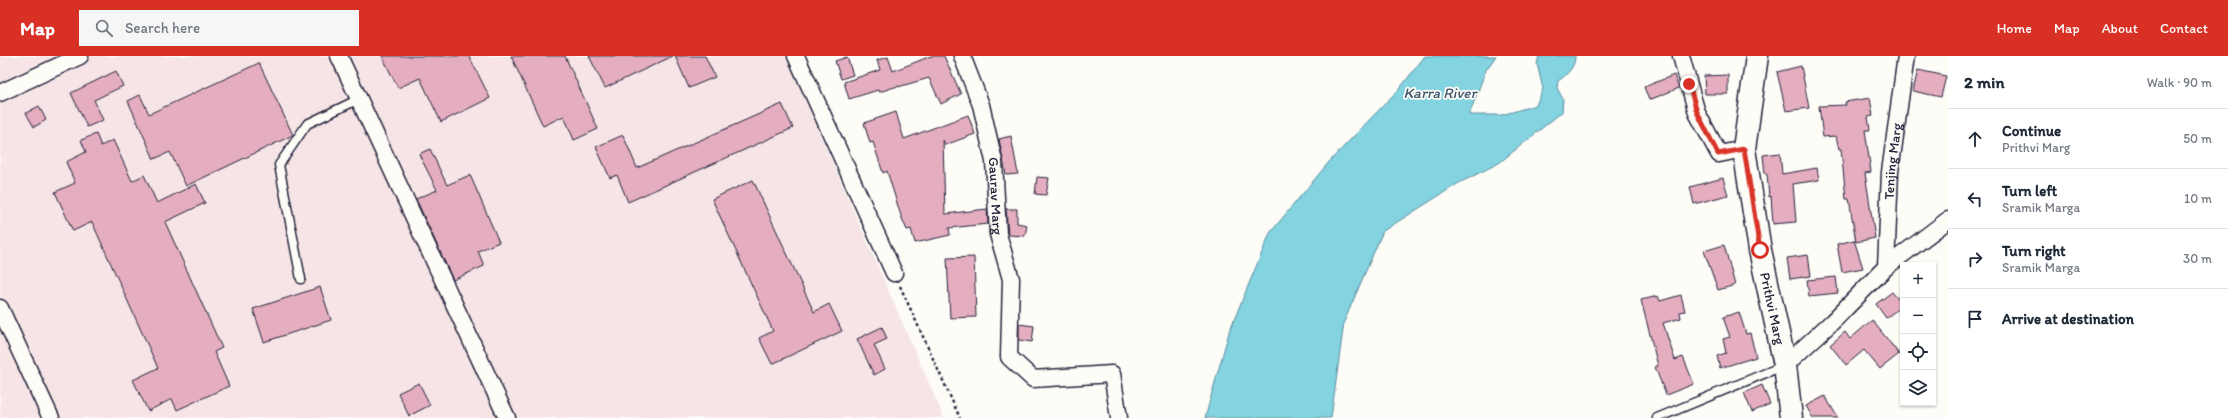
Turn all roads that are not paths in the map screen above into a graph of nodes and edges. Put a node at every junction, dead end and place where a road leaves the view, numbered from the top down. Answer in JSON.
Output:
{"nodes":[{"id":1,"x":80,"y":56,"type":"edge"},
{"id":2,"x":339,"y":56,"type":"edge"},
{"id":3,"x":796,"y":56,"type":"edge"},
{"id":4,"x":962,"y":56,"type":"edge"},
{"id":5,"x":1681,"y":56,"type":"edge"},
{"id":6,"x":1757,"y":56,"type":"edge"},
{"id":7,"x":1906,"y":56,"type":"edge"},
{"id":8,"x":0,"y":93,"type":"edge"},
{"id":9,"x":359,"y":99,"type":"junction"},
{"id":10,"x":1744,"y":149,"type":"junction"},
{"id":11,"x":1948,"y":220,"type":"edge"},
{"id":12,"x":1886,"y":267,"type":"junction"},
{"id":13,"x":894,"y":273,"type":"road end"},
{"id":14,"x":300,"y":279,"type":"dead end"},
{"id":15,"x":0,"y":308,"type":"edge"},
{"id":16,"x":1785,"y":365,"type":"junction"},
{"id":17,"x":51,"y":418,"type":"edge"},
{"id":18,"x":507,"y":418,"type":"edge"},
{"id":19,"x":1119,"y":418,"type":"edge"},
{"id":20,"x":1657,"y":418,"type":"edge"},
{"id":21,"x":1791,"y":418,"type":"edge"}],
"edges":[{"from":1,"to":8,"type":"street"},
{"from":2,"to":9,"type":"street"},
{"from":3,"to":13,"type":"street"},
{"from":4,"to":19,"type":"street","name":"Gaurav Marg"},
{"from":5,"to":10,"type":"street"},
{"from":6,"to":10,"type":"street","name":"Prithvi Marg"},
{"from":7,"to":12,"type":"street","name":"Tenjing Marg"},
{"from":9,"to":14,"type":"lane"},
{"from":9,"to":18,"type":"street"},
{"from":10,"to":16,"type":"street","name":"Prithvi Marg"},
{"from":11,"to":12,"type":"street"},
{"from":12,"to":16,"type":"street"},
{"from":15,"to":17,"type":"street"},
{"from":16,"to":20,"type":"lane"},
{"from":16,"to":21,"type":"street","name":"Prithvi Marg"}]}
